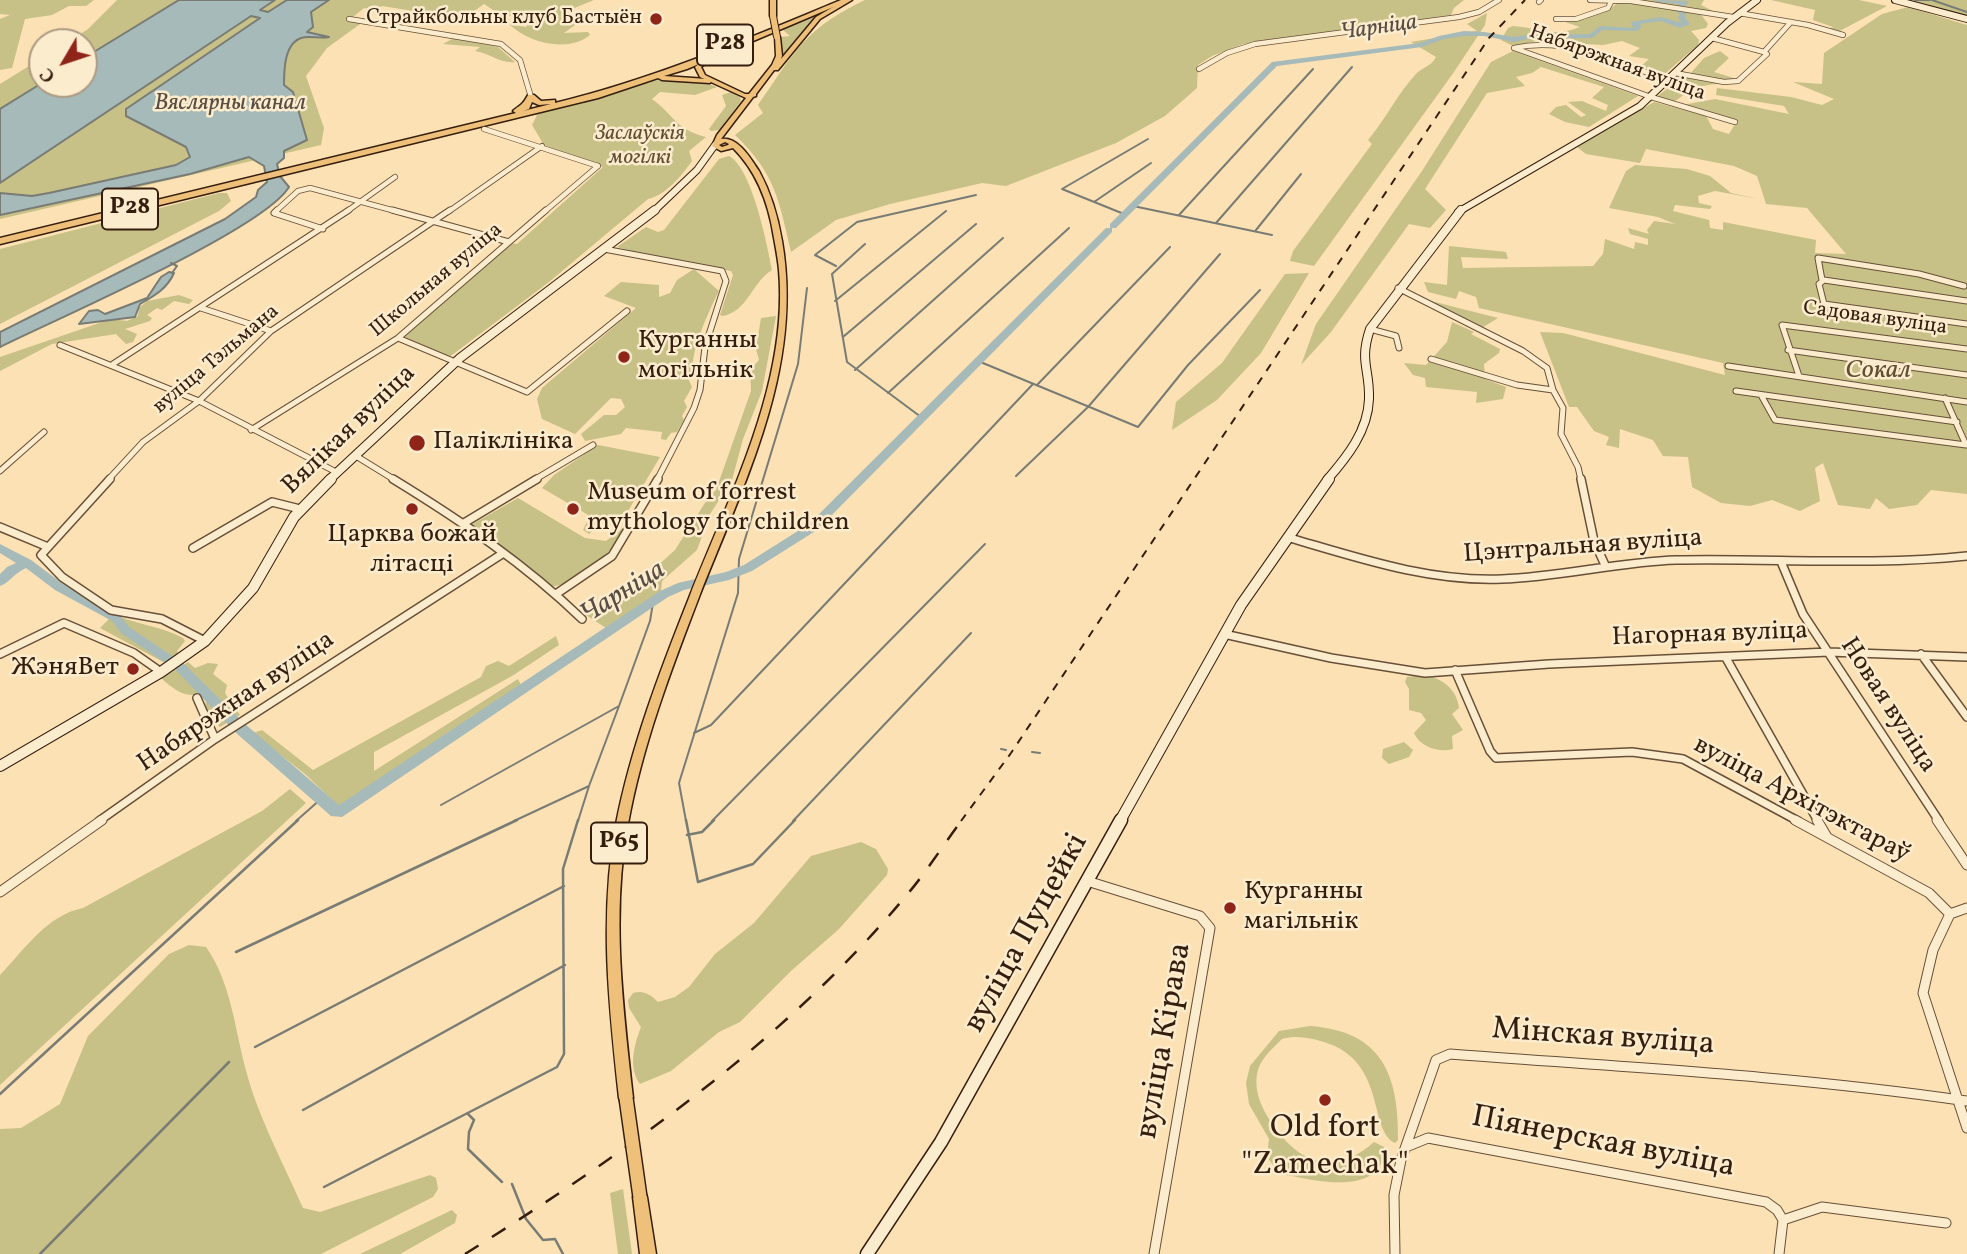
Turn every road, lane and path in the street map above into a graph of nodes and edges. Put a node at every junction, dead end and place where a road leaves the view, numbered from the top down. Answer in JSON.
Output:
{"nodes":[{"id":1,"x":773,"y":0,"type":"edge"},
{"id":2,"x":834,"y":0,"type":"edge"},
{"id":3,"x":848,"y":0,"type":"edge"},
{"id":4,"x":1499,"y":0,"type":"edge"},
{"id":5,"x":1590,"y":0,"type":"edge"},
{"id":6,"x":1612,"y":0,"type":"edge"},
{"id":7,"x":1757,"y":0,"type":"edge"},
{"id":8,"x":1895,"y":0,"type":"edge"},
{"id":9,"x":1736,"y":15,"type":"junction"},
{"id":10,"x":349,"y":19,"type":"dead end"},
{"id":11,"x":1556,"y":19,"type":"dead end"},
{"id":12,"x":1967,"y":19,"type":"edge"},
{"id":13,"x":1791,"y":22,"type":"junction"},
{"id":14,"x":1843,"y":35,"type":"dead end"},
{"id":15,"x":1712,"y":38,"type":"junction"},
{"id":16,"x":1764,"y":52,"type":"junction"},
{"id":17,"x":715,"y":54,"type":"junction"},
{"id":18,"x":1199,"y":69,"type":"dead end"},
{"id":19,"x":771,"y":74,"type":"junction"},
{"id":20,"x":1675,"y":74,"type":"junction"},
{"id":21,"x":707,"y":80,"type":"junction"},
{"id":22,"x":645,"y":81,"type":"junction"},
{"id":23,"x":1668,"y":81,"type":"junction"},
{"id":24,"x":760,"y":87,"type":"junction"},
{"id":25,"x":741,"y":93,"type":"junction"},
{"id":26,"x":754,"y":95,"type":"junction"},
{"id":27,"x":531,"y":97,"type":"junction"},
{"id":28,"x":1651,"y":97,"type":"junction"},
{"id":29,"x":559,"y":101,"type":"junction"},
{"id":30,"x":745,"y":105,"type":"junction"},
{"id":31,"x":514,"y":112,"type":"junction"},
{"id":32,"x":1735,"y":122,"type":"dead end"},
{"id":33,"x":729,"y":126,"type":"junction"},
{"id":34,"x":484,"y":129,"type":"dead end"},
{"id":35,"x":716,"y":143,"type":"junction"},
{"id":36,"x":542,"y":146,"type":"junction"},
{"id":37,"x":729,"y":146,"type":"junction"},
{"id":38,"x":709,"y":155,"type":"junction"},
{"id":39,"x":296,"y":166,"type":"junction"},
{"id":40,"x":258,"y":175,"type":"junction"},
{"id":41,"x":395,"y":177,"type":"dead end"},
{"id":42,"x":360,"y":204,"type":"junction"},
{"id":43,"x":435,"y":222,"type":"junction"},
{"id":44,"x":323,"y":229,"type":"junction"},
{"id":45,"x":0,"y":235,"type":"edge"},
{"id":46,"x":0,"y":241,"type":"edge"},
{"id":47,"x":509,"y":242,"type":"junction"},
{"id":48,"x":604,"y":249,"type":"junction"},
{"id":49,"x":1823,"y":280,"type":"junction"},
{"id":50,"x":1964,"y":286,"type":"dead end"},
{"id":51,"x":1398,"y":288,"type":"junction"},
{"id":52,"x":1967,"y":301,"type":"edge"},
{"id":53,"x":201,"y":307,"type":"junction"},
{"id":54,"x":627,"y":311,"type":"dead end"},
{"id":55,"x":1967,"y":324,"type":"edge"},
{"id":56,"x":1370,"y":329,"type":"junction"},
{"id":57,"x":271,"y":331,"type":"junction"},
{"id":58,"x":398,"y":338,"type":"junction"},
{"id":59,"x":60,"y":345,"type":"dead end"},
{"id":60,"x":1399,"y":348,"type":"dead end"},
{"id":61,"x":1967,"y":349,"type":"edge"},
{"id":62,"x":1788,"y":350,"type":"junction"},
{"id":63,"x":1431,"y":359,"type":"dead end"},
{"id":64,"x":114,"y":364,"type":"junction"},
{"id":65,"x":453,"y":364,"type":"junction"},
{"id":66,"x":1728,"y":366,"type":"dead end"},
{"id":67,"x":1967,"y":375,"type":"edge"},
{"id":68,"x":1799,"y":376,"type":"junction"},
{"id":69,"x":1553,"y":390,"type":"junction"},
{"id":70,"x":1736,"y":391,"type":"dead end"},
{"id":71,"x":1761,"y":395,"type":"junction"},
{"id":72,"x":1945,"y":398,"type":"junction"},
{"id":73,"x":199,"y":401,"type":"junction"},
{"id":74,"x":1967,"y":402,"type":"edge"},
{"id":75,"x":1957,"y":422,"type":"junction"},
{"id":76,"x":251,"y":430,"type":"junction"},
{"id":77,"x":44,"y":432,"type":"dead end"},
{"id":78,"x":593,"y":445,"type":"dead end"},
{"id":79,"x":356,"y":456,"type":"junction"},
{"id":80,"x":0,"y":471,"type":"edge"},
{"id":81,"x":338,"y":473,"type":"junction"},
{"id":82,"x":300,"y":509,"type":"junction"},
{"id":83,"x":464,"y":523,"type":"junction"},
{"id":84,"x":0,"y":527,"type":"edge"},
{"id":85,"x":1290,"y":538,"type":"junction"},
{"id":86,"x":48,"y":547,"type":"junction"},
{"id":87,"x":193,"y":548,"type":"dead end"},
{"id":88,"x":502,"y":554,"type":"junction"},
{"id":89,"x":1967,"y":556,"type":"edge"},
{"id":90,"x":1782,"y":564,"type":"junction"},
{"id":91,"x":1605,"y":565,"type":"junction"},
{"id":92,"x":556,"y":594,"type":"junction"},
{"id":93,"x":582,"y":619,"type":"dead end"},
{"id":94,"x":1224,"y":634,"type":"junction"},
{"id":95,"x":205,"y":641,"type":"junction"},
{"id":96,"x":1829,"y":652,"type":"junction"},
{"id":97,"x":0,"y":654,"type":"edge"},
{"id":98,"x":1921,"y":654,"type":"junction"},
{"id":99,"x":1967,"y":657,"type":"edge"},
{"id":100,"x":1726,"y":658,"type":"junction"},
{"id":101,"x":1455,"y":670,"type":"junction"},
{"id":102,"x":161,"y":672,"type":"junction"},
{"id":103,"x":197,"y":698,"type":"dead end"},
{"id":104,"x":1967,"y":717,"type":"edge"},
{"id":105,"x":215,"y":739,"type":"junction"},
{"id":106,"x":0,"y":766,"type":"edge"},
{"id":107,"x":1827,"y":837,"type":"junction"},
{"id":108,"x":1967,"y":865,"type":"edge"},
{"id":109,"x":1087,"y":881,"type":"junction"},
{"id":110,"x":0,"y":892,"type":"edge"},
{"id":111,"x":1967,"y":908,"type":"edge"},
{"id":112,"x":1950,"y":914,"type":"junction"},
{"id":113,"x":1962,"y":1100,"type":"edge"},
{"id":114,"x":1967,"y":1128,"type":"edge"},
{"id":115,"x":1406,"y":1147,"type":"junction"},
{"id":116,"x":1783,"y":1220,"type":"junction"},
{"id":117,"x":1945,"y":1223,"type":"dead end"},
{"id":118,"x":648,"y":1254,"type":"edge"},
{"id":119,"x":867,"y":1254,"type":"edge"},
{"id":120,"x":1154,"y":1254,"type":"edge"},
{"id":121,"x":1395,"y":1254,"type":"edge"},
{"id":122,"x":1779,"y":1254,"type":"edge"}],
"edges":[{"from":1,"to":19,"type":"main road","bridge":true},
{"from":2,"to":29,"type":"highway","number":"Р28"},
{"from":3,"to":17,"type":"highway","number":"Р28"},
{"from":3,"to":19,"type":"main road"},
{"from":4,"to":18,"type":"street"},
{"from":5,"to":6,"type":"street"},
{"from":6,"to":9,"type":"street"},
{"from":6,"to":11,"type":"street"},
{"from":7,"to":9,"type":"street"},
{"from":8,"to":12,"type":"street"},
{"from":9,"to":13,"type":"street"},
{"from":9,"to":15,"type":"street"},
{"from":10,"to":27,"type":"street"},
{"from":13,"to":14,"type":"street"},
{"from":13,"to":16,"type":"street"},
{"from":15,"to":16,"type":"street"},
{"from":15,"to":20,"type":"street"},
{"from":16,"to":20,"type":"street"},
{"from":17,"to":21,"type":"main road"},
{"from":17,"to":22,"type":"highway","number":"Р28"},
{"from":19,"to":24,"type":"main road"},
{"from":20,"to":23,"type":"street"},
{"from":21,"to":22,"type":"highway"},
{"from":21,"to":25,"type":"main road"},
{"from":22,"to":39,"type":"highway","number":"Р28"},
{"from":23,"to":28,"type":"street"},
{"from":23,"to":28,"type":"street","name":"Набярэжная вуліца"},
{"from":24,"to":25,"type":"main road"},
{"from":24,"to":26,"type":"main road"},
{"from":25,"to":26,"type":"main road"},
{"from":25,"to":30,"type":"main road"},
{"from":26,"to":30,"type":"main road"},
{"from":27,"to":29,"type":"highway"},
{"from":27,"to":31,"type":"highway"},
{"from":28,"to":32,"type":"street","name":"Набярэжная вуліца"},
{"from":28,"to":51,"type":"street"},
{"from":29,"to":31,"type":"highway","number":"Р28"},
{"from":30,"to":33,"type":"main road"},
{"from":31,"to":39,"type":"highway","number":"Р28"},
{"from":33,"to":35,"type":"main road"},
{"from":33,"to":37,"type":"main road"},
{"from":34,"to":36,"type":"street"},
{"from":35,"to":37,"type":"main road","number":"Р65"},
{"from":35,"to":38,"type":"street"},
{"from":36,"to":43,"type":"street","name":"вуліца Тэльмана"},
{"from":36,"to":47,"type":"street","name":"Школьная вуліца"},
{"from":37,"to":38,"type":"street"},
{"from":37,"to":118,"type":"main road","number":"Р65","bridge":true},
{"from":38,"to":48,"type":"street","name":"Вялікая вуліца"},
{"from":39,"to":40,"type":"highway","number":"Р28"},
{"from":40,"to":45,"type":"highway","number":"Р28"},
{"from":40,"to":46,"type":"highway","number":"Р28"},
{"from":41,"to":42,"type":"street"},
{"from":42,"to":43,"type":"street"},
{"from":42,"to":44,"type":"street"},
{"from":42,"to":44,"type":"street"},
{"from":43,"to":47,"type":"street"},
{"from":43,"to":57,"type":"street","name":"вуліца Тэльмана"},
{"from":44,"to":53,"type":"street"},
{"from":47,"to":58,"type":"street","name":"Школьная вуліца"},
{"from":48,"to":65,"type":"street","name":"Вялікая вуліца"},
{"from":48,"to":92,"type":"street"},
{"from":49,"to":50,"type":"street"},
{"from":49,"to":52,"type":"street"},
{"from":49,"to":55,"type":"street"},
{"from":51,"to":56,"type":"street"},
{"from":51,"to":69,"type":"street"},
{"from":53,"to":57,"type":"street"},
{"from":53,"to":64,"type":"street"},
{"from":54,"to":65,"type":"street"},
{"from":56,"to":60,"type":"street"},
{"from":56,"to":85,"type":"street","name":"вуліца Пуцейкі"},
{"from":57,"to":73,"type":"street","name":"вуліца Тэльмана"},
{"from":58,"to":65,"type":"street"},
{"from":58,"to":76,"type":"street","name":"Школьная вуліца"},
{"from":59,"to":64,"type":"street"},
{"from":61,"to":62,"type":"street","name":"Садовая вуліца"},
{"from":62,"to":67,"type":"street"},
{"from":62,"to":68,"type":"street"},
{"from":63,"to":69,"type":"street"},
{"from":64,"to":73,"type":"street"},
{"from":65,"to":79,"type":"street","name":"Вялікая вуліца"},
{"from":66,"to":68,"type":"street"},
{"from":68,"to":72,"type":"street"},
{"from":69,"to":91,"type":"street"},
{"from":70,"to":71,"type":"street"},
{"from":71,"to":75,"type":"street"},
{"from":71,"to":75,"type":"street"},
{"from":72,"to":74,"type":"street"},
{"from":72,"to":75,"type":"street"},
{"from":73,"to":76,"type":"street"},
{"from":73,"to":86,"type":"street","name":"вуліца Тэльмана"},
{"from":76,"to":81,"type":"street"},
{"from":77,"to":80,"type":"street"},
{"from":78,"to":83,"type":"street"},
{"from":79,"to":81,"type":"street","name":"Вялікая вуліца"},
{"from":79,"to":83,"type":"street"},
{"from":81,"to":82,"type":"street","name":"Вялікая вуліца"},
{"from":82,"to":87,"type":"street"},
{"from":82,"to":95,"type":"street","name":"Вялікая вуліца"},
{"from":83,"to":88,"type":"street"},
{"from":84,"to":86,"type":"street"},
{"from":85,"to":91,"type":"street","name":"Цэнтральная вуліца"},
{"from":85,"to":94,"type":"street","name":"вуліца Пуцейкі"},
{"from":86,"to":95,"type":"street","name":"вуліца Тэльмана"},
{"from":88,"to":92,"type":"street"},
{"from":88,"to":105,"type":"street","name":"Набярэжная вуліца"},
{"from":89,"to":90,"type":"street","name":"Цэнтральная вуліца"},
{"from":90,"to":91,"type":"street","name":"Цэнтральная вуліца"},
{"from":90,"to":96,"type":"street","name":"Новая вуліца"},
{"from":92,"to":93,"type":"street"},
{"from":94,"to":101,"type":"street"},
{"from":94,"to":109,"type":"street","name":"вуліца Пуцейкі"},
{"from":95,"to":102,"type":"street","name":"Вялікая вуліца"},
{"from":96,"to":98,"type":"street","name":"Нагорная вуліца"},
{"from":96,"to":100,"type":"street","name":"Нагорная вуліца"},
{"from":96,"to":108,"type":"street","name":"Новая вуліца"},
{"from":97,"to":102,"type":"street"},
{"from":98,"to":99,"type":"street","name":"Нагорная вуліца"},
{"from":98,"to":104,"type":"street"},
{"from":100,"to":101,"type":"street","name":"Нагорная вуліца"},
{"from":100,"to":107,"type":"street"},
{"from":101,"to":107,"type":"street","name":"вуліца Архітэктараў"},
{"from":102,"to":106,"type":"street","name":"Вялікая вуліца"},
{"from":103,"to":105,"type":"street"},
{"from":105,"to":110,"type":"street","name":"Набярэжная вуліца"},
{"from":107,"to":112,"type":"street","name":"вуліца Архітэктараў"},
{"from":109,"to":119,"type":"street","name":"вуліца Пуцейкі"},
{"from":109,"to":120,"type":"street","name":"вуліца Кірава"},
{"from":111,"to":112,"type":"street"},
{"from":112,"to":113,"type":"street"},
{"from":113,"to":114,"type":"street"},
{"from":113,"to":115,"type":"street","name":"Мінская вуліца"},
{"from":115,"to":116,"type":"street","name":"Піянерская вуліца"},
{"from":115,"to":121,"type":"street","name":"Мінская вуліца"},
{"from":116,"to":117,"type":"street"},
{"from":116,"to":122,"type":"street"}]}
